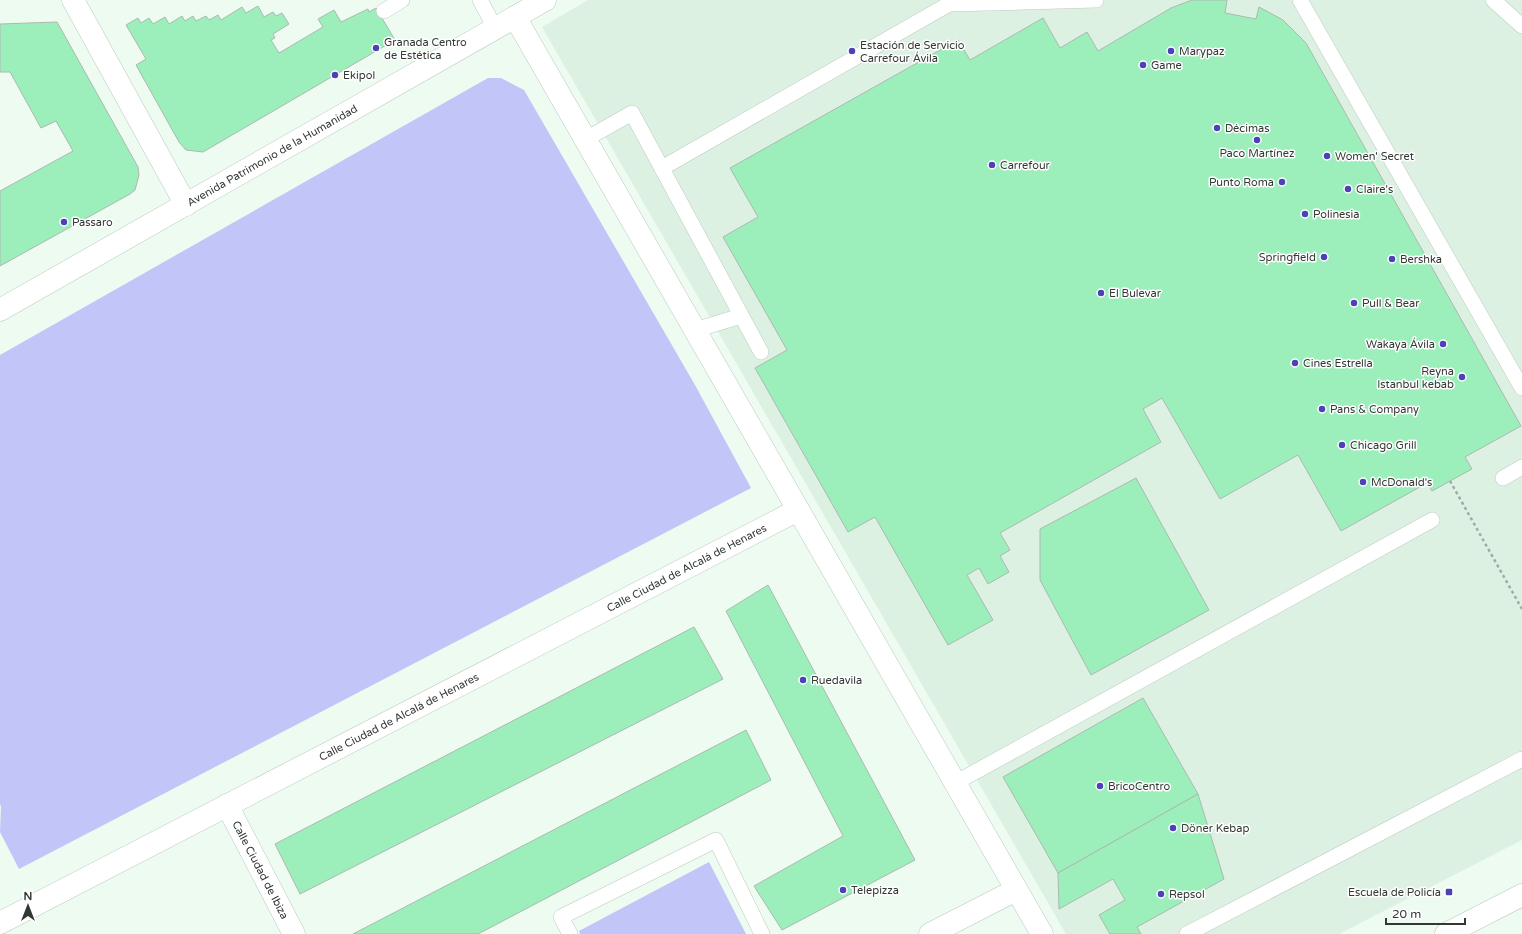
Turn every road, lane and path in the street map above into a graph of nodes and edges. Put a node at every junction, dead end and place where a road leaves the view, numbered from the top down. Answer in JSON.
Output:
{"nodes":[{"id":1,"x":74,"y":0,"type":"edge"},
{"id":2,"x":402,"y":0,"type":"edge"},
{"id":3,"x":480,"y":0,"type":"edge"},
{"id":4,"x":545,"y":0,"type":"edge"},
{"id":5,"x":1096,"y":0,"type":"edge"},
{"id":6,"x":1290,"y":0,"type":"edge"},
{"id":7,"x":1300,"y":0,"type":"edge"},
{"id":8,"x":1493,"y":0,"type":"edge"},
{"id":9,"x":948,"y":2,"type":"edge"},
{"id":10,"x":384,"y":11,"type":"dead end"},
{"id":11,"x":515,"y":17,"type":"junction"},
{"id":12,"x":1313,"y":23,"type":"junction"},
{"id":13,"x":1522,"y":26,"type":"edge"},
{"id":14,"x":495,"y":28,"type":"junction"},
{"id":15,"x":586,"y":139,"type":"junction"},
{"id":16,"x":662,"y":168,"type":"junction"},
{"id":17,"x":186,"y":204,"type":"junction"},
{"id":18,"x":0,"y":310,"type":"edge"},
{"id":19,"x":742,"y":316,"type":"junction"},
{"id":20,"x":695,"y":330,"type":"junction"},
{"id":21,"x":761,"y":352,"type":"dead end"},
{"id":22,"x":1522,"y":388,"type":"edge"},
{"id":23,"x":1522,"y":467,"type":"edge"},
{"id":24,"x":1503,"y":478,"type":"dead end"},
{"id":25,"x":1450,"y":481,"type":"dead end"},
{"id":26,"x":798,"y":510,"type":"junction"},
{"id":27,"x":1432,"y":520,"type":"dead end"},
{"id":28,"x":1522,"y":609,"type":"edge"},
{"id":29,"x":1522,"y":759,"type":"edge"},
{"id":30,"x":955,"y":783,"type":"junction"},
{"id":31,"x":227,"y":805,"type":"junction"},
{"id":32,"x":1016,"y":890,"type":"junction"},
{"id":33,"x":1522,"y":895,"type":"edge"},
{"id":34,"x":0,"y":923,"type":"edge"},
{"id":35,"x":294,"y":934,"type":"edge"},
{"id":36,"x":570,"y":934,"type":"edge"},
{"id":37,"x":762,"y":934,"type":"edge"},
{"id":38,"x":930,"y":934,"type":"edge"},
{"id":39,"x":1042,"y":934,"type":"edge"},
{"id":40,"x":1187,"y":934,"type":"edge"},
{"id":41,"x":1446,"y":934,"type":"edge"}],
"edges":[{"from":1,"to":17,"type":"street"},
{"from":2,"to":10,"type":"lane"},
{"from":3,"to":14,"type":"lane"},
{"from":4,"to":11,"type":"street","name":"Avenida Patrimonio de la Humanidad"},
{"from":5,"to":9,"type":"lane"},
{"from":6,"to":12,"type":"lane"},
{"from":7,"to":12,"type":"lane"},
{"from":8,"to":13,"type":"lane"},
{"from":9,"to":16,"type":"lane"},
{"from":11,"to":14,"type":"street","name":"Avenida Patrimonio de la Humanidad"},
{"from":11,"to":15,"type":"street"},
{"from":12,"to":22,"type":"lane"},
{"from":14,"to":17,"type":"street","name":"Avenida Patrimonio de la Humanidad"},
{"from":15,"to":16,"type":"lane"},
{"from":15,"to":20,"type":"street"},
{"from":16,"to":19,"type":"lane"},
{"from":17,"to":18,"type":"street","name":"Avenida Patrimonio de la Humanidad"},
{"from":19,"to":20,"type":"lane"},
{"from":19,"to":21,"type":"lane"},
{"from":20,"to":26,"type":"street"},
{"from":23,"to":24,"type":"lane"},
{"from":25,"to":28,"type":"path"},
{"from":26,"to":30,"type":"street"},
{"from":26,"to":31,"type":"street","name":"Calle Ciudad de Alcalá de Henares"},
{"from":27,"to":30,"type":"lane"},
{"from":29,"to":40,"type":"lane"},
{"from":30,"to":32,"type":"street"},
{"from":31,"to":34,"type":"street","name":"Calle Ciudad de Alcalá de Henares"},
{"from":31,"to":35,"type":"street","name":"Calle Ciudad de Ibiza"},
{"from":32,"to":38,"type":"street"},
{"from":32,"to":39,"type":"street"},
{"from":33,"to":41,"type":"street"},
{"from":36,"to":37,"type":"lane"}]}
